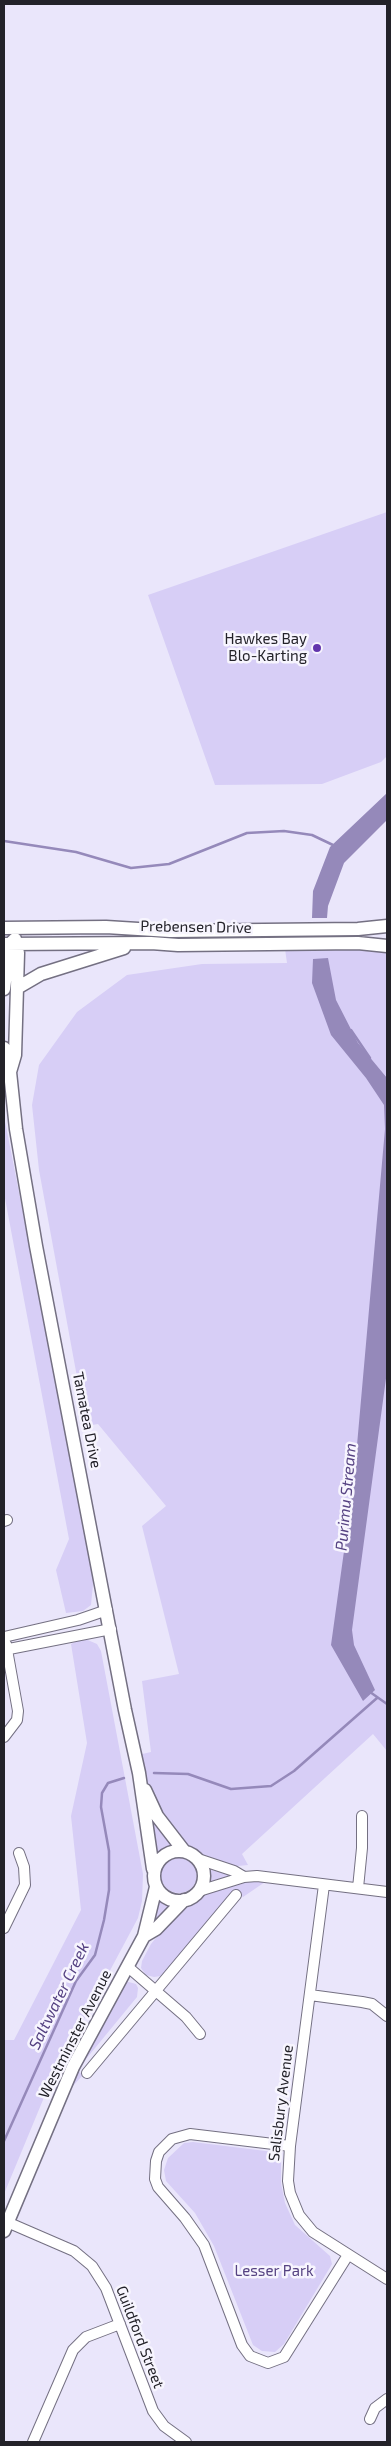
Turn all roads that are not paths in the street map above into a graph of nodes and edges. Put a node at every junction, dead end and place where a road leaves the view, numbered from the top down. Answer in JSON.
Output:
{"nodes":[{"id":1,"x":387,"y":926,"type":"edge"},
{"id":2,"x":4,"y":928,"type":"edge"},
{"id":3,"x":170,"y":931,"type":"junction"},
{"id":4,"x":9,"y":942,"type":"edge"},
{"id":5,"x":151,"y":943,"type":"junction"},
{"id":6,"x":387,"y":946,"type":"edge"},
{"id":7,"x":10,"y":988,"type":"edge"},
{"id":8,"x":4,"y":1048,"type":"edge"},
{"id":9,"x":10,"y":1072,"type":"junction"},
{"id":10,"x":107,"y":1610,"type":"junction"},
{"id":11,"x":111,"y":1629,"type":"junction"},
{"id":12,"x":4,"y":1637,"type":"edge"},
{"id":13,"x":6,"y":1650,"type":"edge"},
{"id":14,"x":4,"y":1737,"type":"edge"},
{"id":15,"x":139,"y":1773,"type":"junction"},
{"id":16,"x":362,"y":1816,"type":"dead end"},
{"id":17,"x":184,"y":1851,"type":"junction"},
{"id":18,"x":19,"y":1853,"type":"dead end"},
{"id":19,"x":198,"y":1859,"type":"junction"},
{"id":20,"x":153,"y":1869,"type":"junction"},
{"id":21,"x":244,"y":1877,"type":"junction"},
{"id":22,"x":324,"y":1885,"type":"junction"},
{"id":23,"x":156,"y":1887,"type":"junction"},
{"id":24,"x":358,"y":1888,"type":"junction"},
{"id":25,"x":199,"y":1891,"type":"junction"},
{"id":26,"x":387,"y":1892,"type":"edge"},
{"id":27,"x":236,"y":1895,"type":"dead end"},
{"id":28,"x":184,"y":1900,"type":"junction"},
{"id":29,"x":4,"y":1928,"type":"edge"},
{"id":30,"x":144,"y":1936,"type":"junction"},
{"id":31,"x":128,"y":1967,"type":"junction"},
{"id":32,"x":157,"y":1991,"type":"junction"},
{"id":33,"x":310,"y":1995,"type":"junction"},
{"id":34,"x":387,"y":2016,"type":"edge"},
{"id":35,"x":200,"y":2034,"type":"dead end"},
{"id":36,"x":87,"y":2073,"type":"dead end"},
{"id":37,"x":290,"y":2146,"type":"junction"},
{"id":38,"x":6,"y":2226,"type":"edge"},
{"id":39,"x":348,"y":2256,"type":"junction"},
{"id":40,"x":387,"y":2279,"type":"edge"},
{"id":41,"x":120,"y":2324,"type":"junction"},
{"id":42,"x":387,"y":2400,"type":"edge"},
{"id":43,"x":370,"y":2419,"type":"dead end"},
{"id":44,"x":33,"y":2442,"type":"edge"},
{"id":45,"x":186,"y":2442,"type":"edge"}],
"edges":[{"from":1,"to":3,"type":"main road","name":"Prebensen Drive"},
{"from":2,"to":3,"type":"main road","name":"Prebensen Drive"},
{"from":3,"to":4,"type":"main road"},
{"from":4,"to":5,"type":"main road","name":"Prebensen Drive"},
{"from":4,"to":7,"type":"main road","name":"Tamatea Drive"},
{"from":5,"to":6,"type":"main road","name":"Prebensen Drive"},
{"from":5,"to":7,"type":"main road"},
{"from":7,"to":9,"type":"main road","name":"Tamatea Drive"},
{"from":8,"to":9,"type":"main road","name":"Tamatea Drive"},
{"from":9,"to":10,"type":"main road","name":"Tamatea Drive"},
{"from":10,"to":11,"type":"main road","name":"Tamatea Drive"},
{"from":10,"to":12,"type":"street"},
{"from":11,"to":13,"type":"street"},
{"from":11,"to":15,"type":"main road","name":"Tamatea Drive"},
{"from":12,"to":13,"type":"street"},
{"from":13,"to":14,"type":"street"},
{"from":15,"to":17,"type":"main road","name":"Tamatea Drive"},
{"from":15,"to":20,"type":"main road","name":"Tamatea Drive"},
{"from":16,"to":24,"type":"street"},
{"from":17,"to":19,"type":"main road"},
{"from":17,"to":20,"type":"main road"},
{"from":18,"to":29,"type":"street"},
{"from":19,"to":21,"type":"street"},
{"from":19,"to":25,"type":"main road"},
{"from":20,"to":23,"type":"main road"},
{"from":21,"to":22,"type":"street"},
{"from":21,"to":25,"type":"street"},
{"from":22,"to":24,"type":"street"},
{"from":22,"to":33,"type":"street","name":"Salisbury Avenue"},
{"from":23,"to":28,"type":"main road"},
{"from":23,"to":30,"type":"main road","name":"Westminster Avenue"},
{"from":24,"to":26,"type":"street"},
{"from":25,"to":28,"type":"main road"},
{"from":27,"to":32,"type":"street","name":"Westminster Avenue"},
{"from":28,"to":30,"type":"main road","name":"Westminster Avenue"},
{"from":30,"to":31,"type":"main road","name":"Westminster Avenue"},
{"from":31,"to":32,"type":"street"},
{"from":31,"to":38,"type":"main road","name":"Westminster Avenue"},
{"from":32,"to":35,"type":"street"},
{"from":32,"to":36,"type":"street","name":"Westminster Avenue"},
{"from":33,"to":34,"type":"street"},
{"from":33,"to":37,"type":"street","name":"Salisbury Avenue"},
{"from":37,"to":39,"type":"street","name":"Salisbury Avenue"},
{"from":37,"to":39,"type":"street"},
{"from":38,"to":41,"type":"street","name":"Guildford Street"},
{"from":39,"to":40,"type":"street","name":"Salisbury Avenue"},
{"from":41,"to":44,"type":"street"},
{"from":41,"to":45,"type":"street","name":"Guildford Street"},
{"from":42,"to":43,"type":"street"}]}
